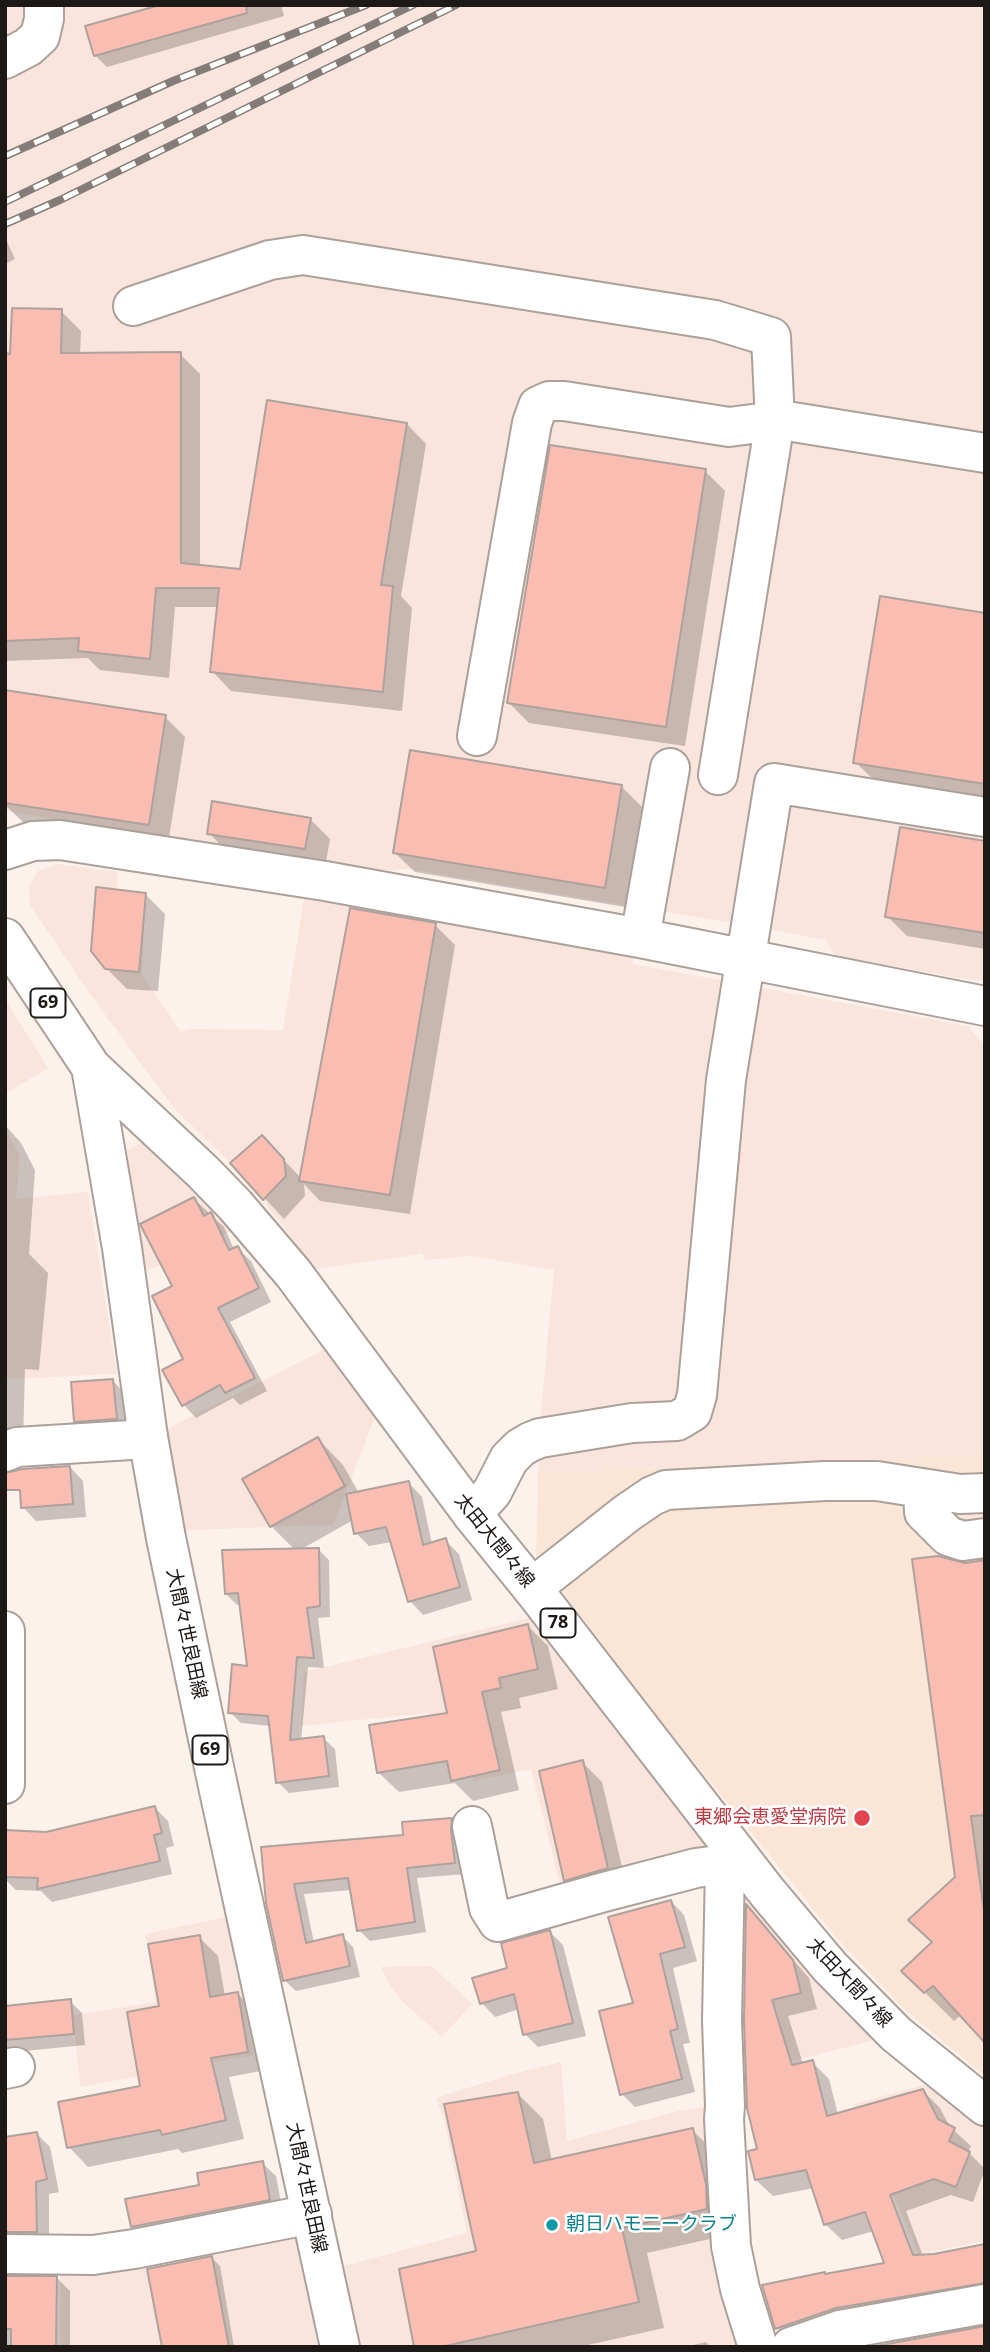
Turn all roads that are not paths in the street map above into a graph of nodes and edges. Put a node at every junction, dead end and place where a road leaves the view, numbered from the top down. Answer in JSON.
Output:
{"nodes":[{"id":1,"x":44,"y":5,"type":"edge"},
{"id":2,"x":5,"y":59,"type":"edge"},
{"id":3,"x":133,"y":306,"type":"dead end"},
{"id":4,"x":775,"y":421,"type":"junction"},
{"id":5,"x":985,"y":453,"type":"edge"},
{"id":6,"x":477,"y":736,"type":"dead end"},
{"id":7,"x":670,"y":768,"type":"dead end"},
{"id":8,"x":718,"y":775,"type":"dead end"},
{"id":9,"x":985,"y":817,"type":"edge"},
{"id":10,"x":5,"y":850,"type":"edge"},
{"id":11,"x":5,"y":938,"type":"edge"},
{"id":12,"x":640,"y":938,"type":"junction"},
{"id":13,"x":745,"y":958,"type":"junction"},
{"id":14,"x":985,"y":1006,"type":"edge"},
{"id":15,"x":91,"y":1067,"type":"junction"},
{"id":16,"x":148,"y":1437,"type":"junction"},
{"id":17,"x":5,"y":1452,"type":"edge"},
{"id":18,"x":923,"y":1489,"type":"junction"},
{"id":19,"x":985,"y":1493,"type":"edge"},
{"id":20,"x":472,"y":1514,"type":"junction"},
{"id":21,"x":985,"y":1538,"type":"edge"},
{"id":22,"x":531,"y":1588,"type":"junction"},
{"id":23,"x":5,"y":1631,"type":"edge"},
{"id":24,"x":5,"y":1784,"type":"edge"},
{"id":25,"x":472,"y":1826,"type":"dead end"},
{"id":26,"x":731,"y":1859,"type":"junction"},
{"id":27,"x":982,"y":2098,"type":"edge"},
{"id":28,"x":312,"y":2214,"type":"junction"},
{"id":29,"x":5,"y":2254,"type":"edge"},
{"id":30,"x":985,"y":2304,"type":"edge"},
{"id":31,"x":340,"y":2347,"type":"edge"},
{"id":32,"x":758,"y":2347,"type":"edge"},
{"id":33,"x":791,"y":2347,"type":"edge"}],
"edges":[{"from":1,"to":2,"type":"main road"},
{"from":3,"to":4,"type":"main road"},
{"from":4,"to":5,"type":"main road"},
{"from":4,"to":6,"type":"main road"},
{"from":4,"to":8,"type":"main road"},
{"from":7,"to":12,"type":"main road"},
{"from":9,"to":13,"type":"main road"},
{"from":10,"to":12,"type":"main road"},
{"from":11,"to":15,"type":"main road","name":"大間々世良田線","number":"69"},
{"from":12,"to":13,"type":"main road"},
{"from":13,"to":14,"type":"main road"},
{"from":13,"to":20,"type":"main road"},
{"from":15,"to":16,"type":"main road","name":"大間々世良田線","number":"69"},
{"from":15,"to":20,"type":"main road","name":"太田大間々線","number":"78"},
{"from":16,"to":17,"type":"main road"},
{"from":16,"to":28,"type":"main road","name":"大間々世良田線","number":"69"},
{"from":18,"to":19,"type":"main road"},
{"from":18,"to":21,"type":"main road"},
{"from":18,"to":22,"type":"main road"},
{"from":20,"to":22,"type":"main road","name":"太田大間々線","number":"78"},
{"from":22,"to":26,"type":"main road","name":"太田大間々線","number":"78"},
{"from":23,"to":24,"type":"main road"},
{"from":25,"to":26,"type":"main road"},
{"from":26,"to":27,"type":"main road","name":"太田大間々線","number":"78"},
{"from":26,"to":32,"type":"main road"},
{"from":28,"to":29,"type":"main road"},
{"from":28,"to":31,"type":"main road","name":"大間々世良田線","number":"69"},
{"from":30,"to":33,"type":"main road"}]}
